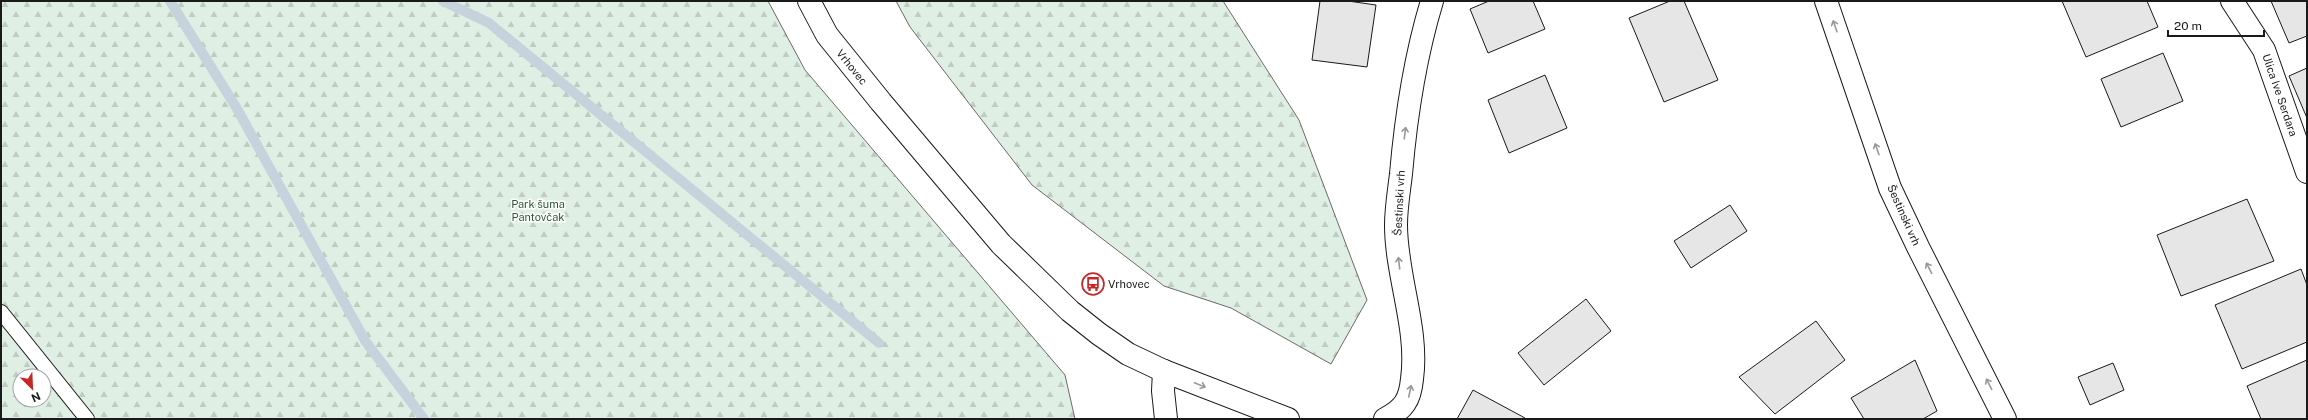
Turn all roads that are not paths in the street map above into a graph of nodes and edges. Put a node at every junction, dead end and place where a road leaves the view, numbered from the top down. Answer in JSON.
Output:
{"nodes":[{"id":1,"x":809,"y":1,"type":"edge"},
{"id":2,"x":1432,"y":1,"type":"edge"},
{"id":3,"x":1826,"y":1,"type":"edge"},
{"id":4,"x":2232,"y":1,"type":"edge"},
{"id":5,"x":2307,"y":172,"type":"edge"},
{"id":6,"x":1,"y":312,"type":"edge"},
{"id":7,"x":1164,"y":371,"type":"junction"},
{"id":8,"x":87,"y":419,"type":"edge"},
{"id":9,"x":1166,"y":419,"type":"edge"},
{"id":10,"x":1288,"y":419,"type":"edge"},
{"id":11,"x":1385,"y":419,"type":"edge"},
{"id":12,"x":2005,"y":419,"type":"edge"}],
"edges":[{"from":1,"to":7,"type":"street","name":"Vrhovec"},
{"from":11,"to":2,"type":"street","name":"Šestinski vrh","one_way":true},
{"from":12,"to":3,"type":"street","name":"Šestinski vrh","one_way":true},
{"from":4,"to":5,"type":"street","name":"Ulica Ive Serdara"},
{"from":6,"to":8,"type":"lane"},
{"from":7,"to":9,"type":"street"},
{"from":7,"to":10,"type":"street","one_way":true}]}
